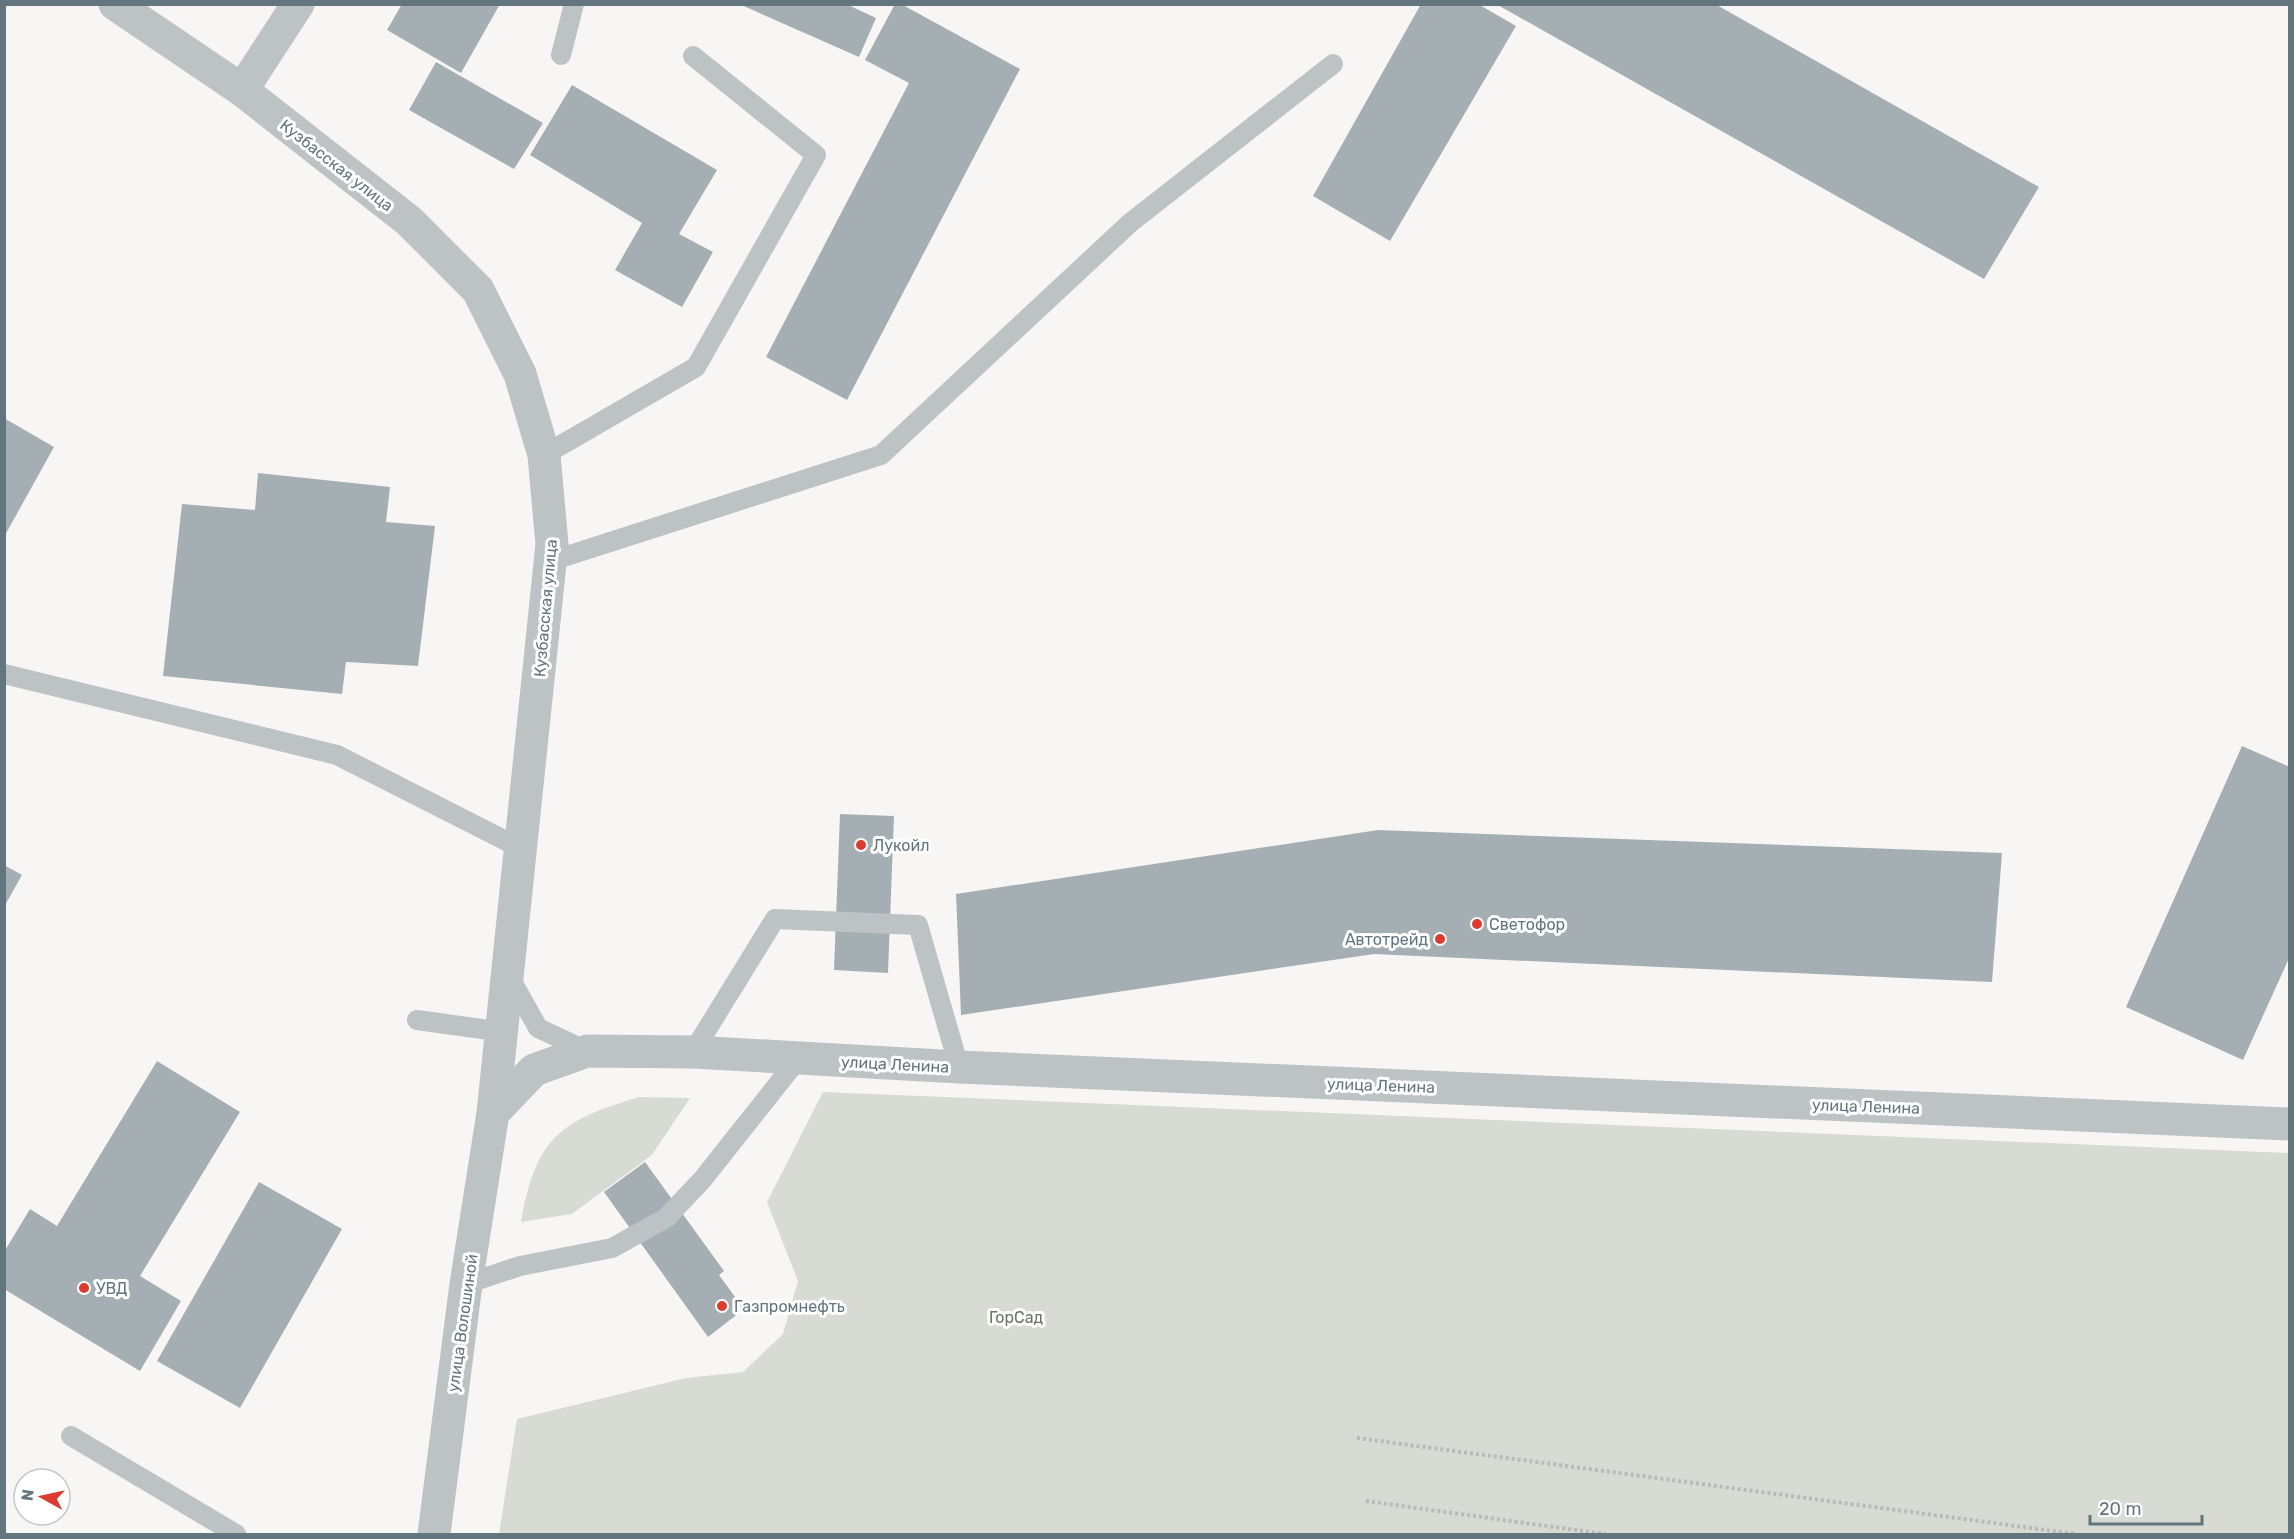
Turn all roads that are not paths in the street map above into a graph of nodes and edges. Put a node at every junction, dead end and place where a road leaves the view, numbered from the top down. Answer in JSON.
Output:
{"nodes":[{"id":1,"x":115,"y":4,"type":"edge"},
{"id":2,"x":298,"y":4,"type":"edge"},
{"id":3,"x":574,"y":4,"type":"edge"},
{"id":4,"x":561,"y":55,"type":"dead end"},
{"id":5,"x":693,"y":56,"type":"dead end"},
{"id":6,"x":1333,"y":64,"type":"dead end"},
{"id":7,"x":242,"y":90,"type":"junction"},
{"id":8,"x":544,"y":455,"type":"junction"},
{"id":9,"x":551,"y":561,"type":"junction"},
{"id":10,"x":4,"y":674,"type":"edge"},
{"id":11,"x":522,"y":849,"type":"junction"},
{"id":12,"x":509,"y":976,"type":"junction"},
{"id":13,"x":417,"y":1020,"type":"dead end"},
{"id":14,"x":504,"y":1032,"type":"junction"},
{"id":15,"x":586,"y":1052,"type":"junction"},
{"id":16,"x":693,"y":1052,"type":"junction"},
{"id":17,"x":798,"y":1059,"type":"junction"},
{"id":18,"x":959,"y":1067,"type":"junction"},
{"id":19,"x":493,"y":1113,"type":"junction"},
{"id":20,"x":2289,"y":1124,"type":"edge"},
{"id":21,"x":466,"y":1284,"type":"junction"},
{"id":22,"x":71,"y":1436,"type":"dead end"},
{"id":23,"x":237,"y":1534,"type":"edge"},
{"id":24,"x":434,"y":1534,"type":"edge"}],
"edges":[{"from":1,"to":7,"type":"street","name":"Кузбасская улица"},
{"from":2,"to":7,"type":"street"},
{"from":3,"to":4,"type":"lane"},
{"from":5,"to":8,"type":"lane"},
{"from":6,"to":9,"type":"lane"},
{"from":7,"to":8,"type":"street","name":"Кузбасская улица"},
{"from":8,"to":9,"type":"street","name":"Кузбасская улица"},
{"from":9,"to":11,"type":"street","name":"Кузбасская улица"},
{"from":10,"to":11,"type":"lane"},
{"from":11,"to":12,"type":"street","name":"Кузбасская улица"},
{"from":12,"to":14,"type":"street","name":"Кузбасская улица"},
{"from":12,"to":15,"type":"lane"},
{"from":13,"to":14,"type":"lane"},
{"from":14,"to":19,"type":"street","name":"Кузбасская улица"},
{"from":15,"to":16,"type":"street","name":"улица Ленина"},
{"from":15,"to":19,"type":"street","name":"улица Ленина"},
{"from":16,"to":17,"type":"street","name":"улица Ленина"},
{"from":16,"to":18,"type":"lane"},
{"from":17,"to":18,"type":"street","name":"улица Ленина"},
{"from":17,"to":21,"type":"lane"},
{"from":18,"to":20,"type":"street","name":"улица Ленина"},
{"from":19,"to":21,"type":"street","name":"улица Волошиной"},
{"from":21,"to":24,"type":"street","name":"улица Волошиной"},
{"from":22,"to":23,"type":"lane"}]}
